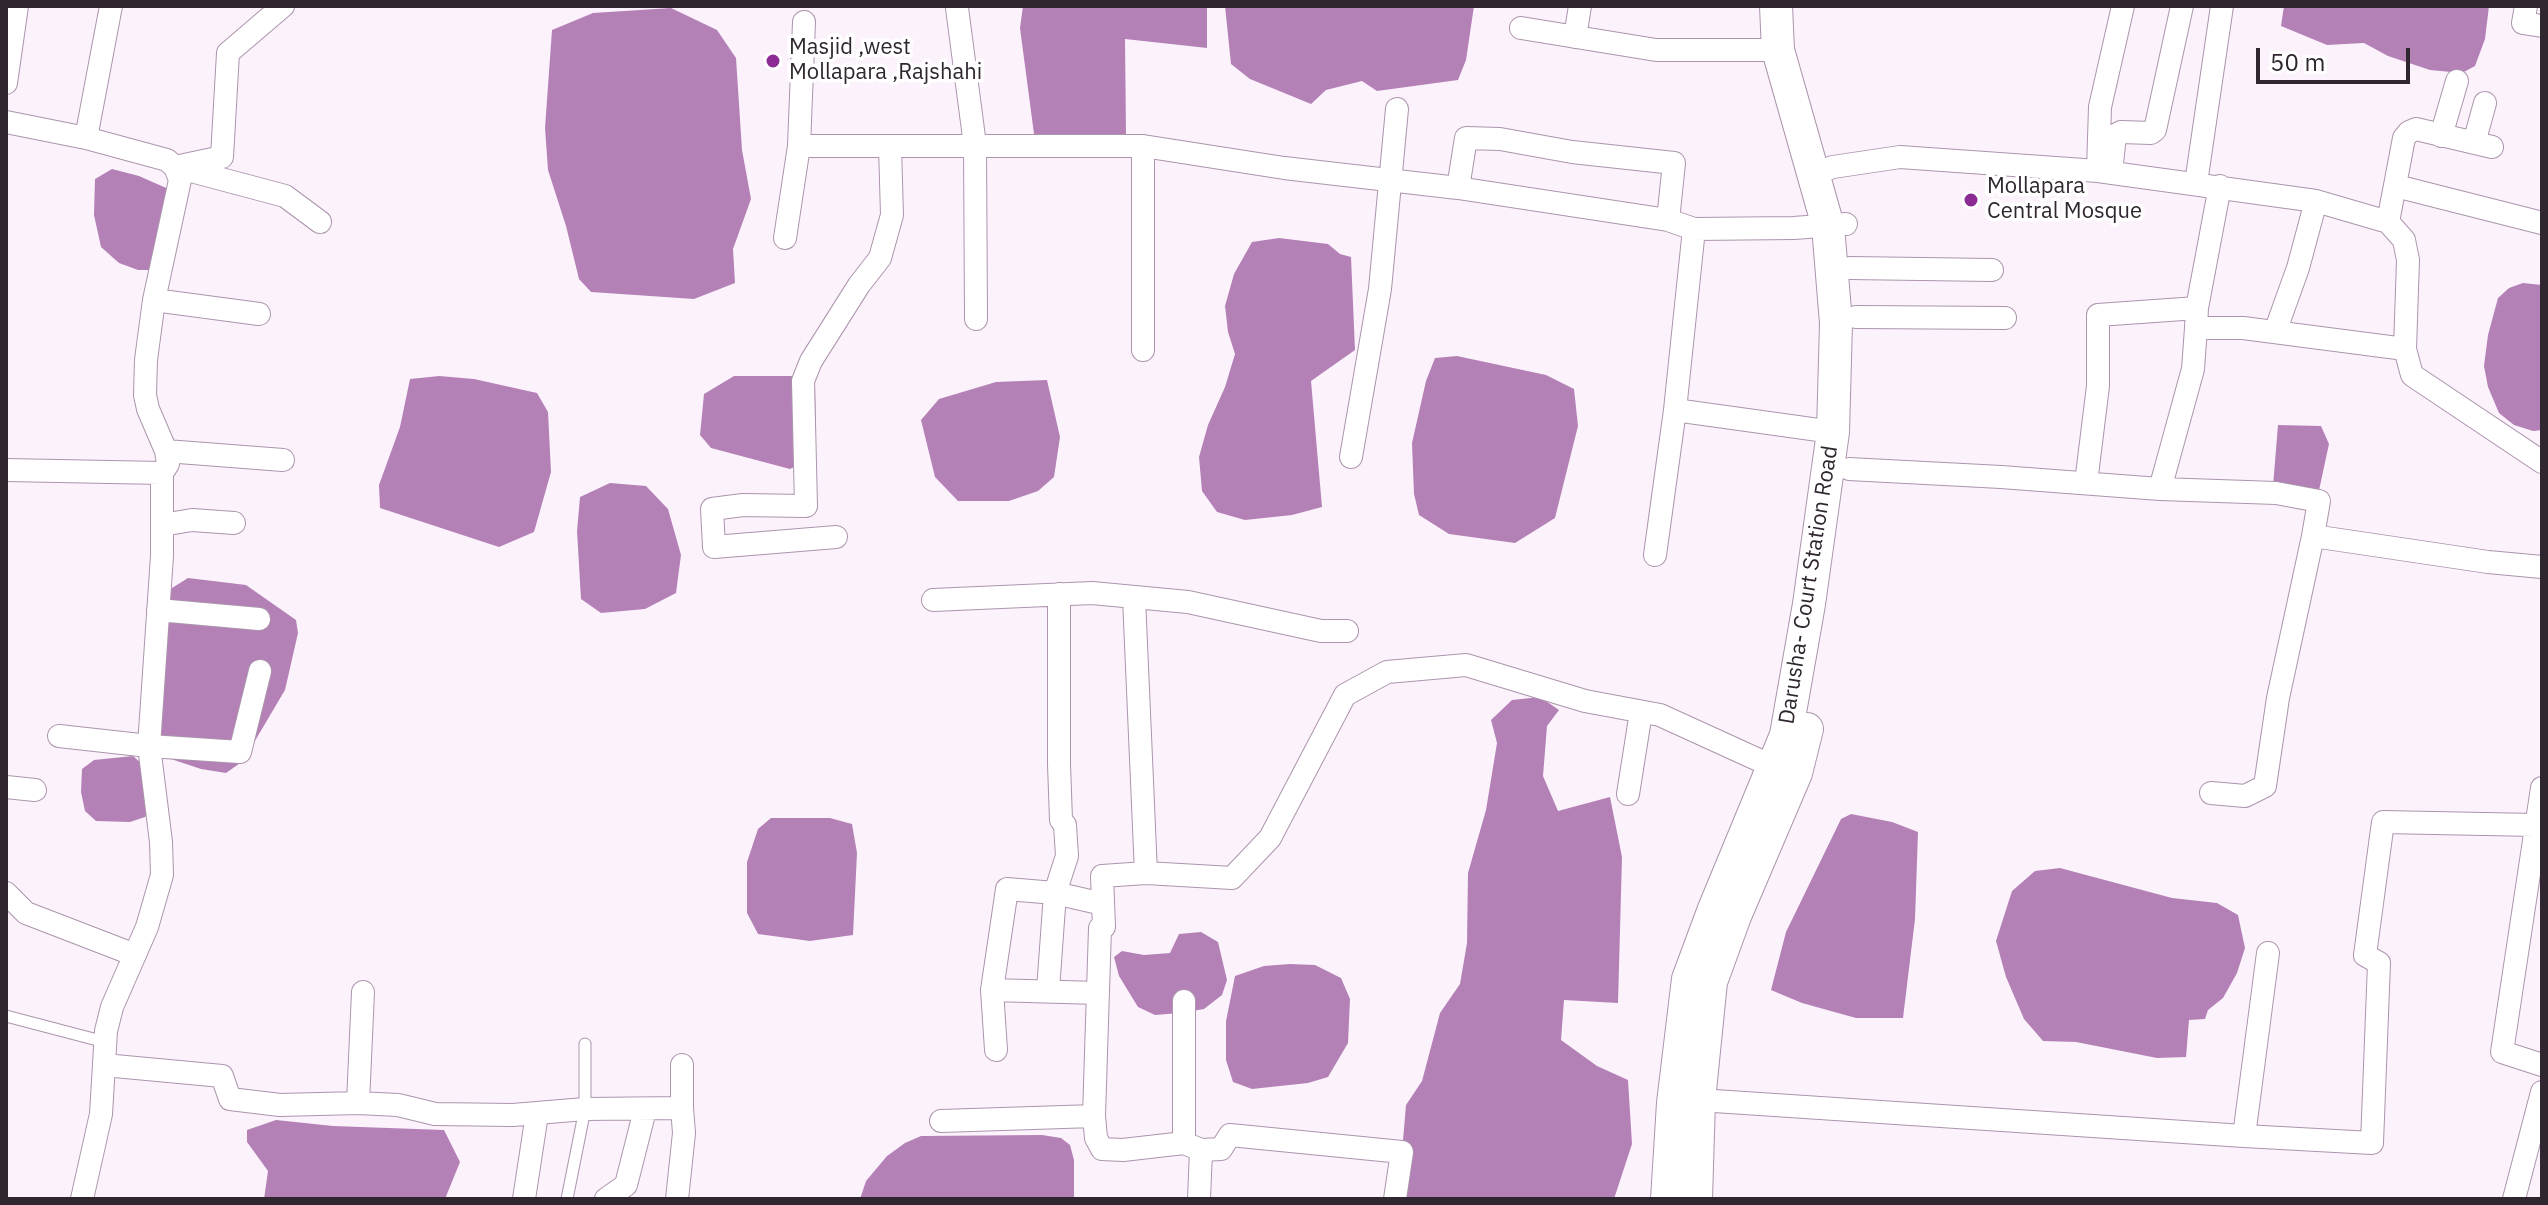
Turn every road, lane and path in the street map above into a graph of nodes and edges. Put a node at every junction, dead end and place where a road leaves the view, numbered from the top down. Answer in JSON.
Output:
{"nodes":[{"id":1,"x":17,"y":6,"type":"edge"},
{"id":2,"x":111,"y":6,"type":"edge"},
{"id":3,"x":283,"y":6,"type":"edge"},
{"id":4,"x":1580,"y":6,"type":"edge"},
{"id":5,"x":1776,"y":6,"type":"edge"},
{"id":6,"x":1796,"y":6,"type":"edge"},
{"id":7,"x":2123,"y":6,"type":"edge"},
{"id":8,"x":2182,"y":6,"type":"edge"},
{"id":9,"x":2222,"y":6,"type":"edge"},
{"id":10,"x":2526,"y":6,"type":"edge"},
{"id":11,"x":957,"y":8,"type":"edge"},
{"id":12,"x":804,"y":22,"type":"dead end"},
{"id":13,"x":2542,"y":26,"type":"edge"},
{"id":14,"x":1521,"y":28,"type":"dead end"},
{"id":15,"x":1575,"y":37,"type":"junction"},
{"id":16,"x":1778,"y":50,"type":"junction"},
{"id":17,"x":2457,"y":81,"type":"dead end"},
{"id":18,"x":6,"y":83,"type":"edge"},
{"id":19,"x":2485,"y":103,"type":"dead end"},
{"id":20,"x":1397,"y":109,"type":"dead end"},
{"id":21,"x":6,"y":122,"type":"edge"},
{"id":22,"x":2441,"y":136,"type":"junction"},
{"id":23,"x":86,"y":138,"type":"junction"},
{"id":24,"x":975,"y":145,"type":"junction"},
{"id":25,"x":799,"y":146,"type":"junction"},
{"id":26,"x":1143,"y":146,"type":"junction"},
{"id":27,"x":890,"y":147,"type":"junction"},
{"id":28,"x":175,"y":167,"type":"junction"},
{"id":29,"x":1823,"y":170,"type":"junction"},
{"id":30,"x":2104,"y":172,"type":"junction"},
{"id":31,"x":1391,"y":180,"type":"junction"},
{"id":32,"x":2196,"y":183,"type":"junction"},
{"id":33,"x":2220,"y":186,"type":"junction"},
{"id":34,"x":2396,"y":186,"type":"junction"},
{"id":35,"x":1458,"y":188,"type":"junction"},
{"id":36,"x":2316,"y":201,"type":"junction"},
{"id":37,"x":1668,"y":220,"type":"junction"},
{"id":38,"x":320,"y":222,"type":"dead end"},
{"id":39,"x":2388,"y":222,"type":"junction"},
{"id":40,"x":2542,"y":223,"type":"edge"},
{"id":41,"x":1837,"y":225,"type":"junction"},
{"id":42,"x":1694,"y":229,"type":"junction"},
{"id":43,"x":785,"y":238,"type":"dead end"},
{"id":44,"x":1850,"y":268,"type":"junction"},
{"id":45,"x":1992,"y":270,"type":"dead end"},
{"id":46,"x":154,"y":300,"type":"junction"},
{"id":47,"x":259,"y":314,"type":"dead end"},
{"id":48,"x":1856,"y":317,"type":"junction"},
{"id":49,"x":2005,"y":318,"type":"dead end"},
{"id":50,"x":2196,"y":318,"type":"junction"},
{"id":51,"x":976,"y":319,"type":"dead end"},
{"id":52,"x":2275,"y":332,"type":"junction"},
{"id":53,"x":2405,"y":349,"type":"junction"},
{"id":54,"x":1143,"y":350,"type":"dead end"},
{"id":55,"x":1675,"y":410,"type":"junction"},
{"id":56,"x":1833,"y":432,"type":"junction"},
{"id":57,"x":166,"y":451,"type":"junction"},
{"id":58,"x":1351,"y":457,"type":"dead end"},
{"id":59,"x":283,"y":460,"type":"dead end"},
{"id":60,"x":2542,"y":462,"type":"edge"},
{"id":61,"x":1849,"y":469,"type":"junction"},
{"id":62,"x":6,"y":470,"type":"edge"},
{"id":63,"x":162,"y":473,"type":"junction"},
{"id":64,"x":2086,"y":483,"type":"junction"},
{"id":65,"x":2160,"y":489,"type":"junction"},
{"id":66,"x":234,"y":523,"type":"dead end"},
{"id":67,"x":162,"y":525,"type":"junction"},
{"id":68,"x":2313,"y":536,"type":"junction"},
{"id":69,"x":836,"y":537,"type":"dead end"},
{"id":70,"x":1655,"y":555,"type":"dead end"},
{"id":71,"x":2542,"y":567,"type":"edge"},
{"id":72,"x":1059,"y":594,"type":"junction"},
{"id":73,"x":1134,"y":598,"type":"junction"},
{"id":74,"x":933,"y":600,"type":"dead end"},
{"id":75,"x":158,"y":610,"type":"junction"},
{"id":76,"x":259,"y":619,"type":"dead end"},
{"id":77,"x":1347,"y":631,"type":"dead end"},
{"id":78,"x":260,"y":671,"type":"dead end"},
{"id":79,"x":1641,"y":712,"type":"junction"},
{"id":80,"x":59,"y":736,"type":"dead end"},
{"id":81,"x":149,"y":746,"type":"junction"},
{"id":82,"x":1774,"y":767,"type":"junction"},
{"id":83,"x":6,"y":787,"type":"edge"},
{"id":84,"x":35,"y":790,"type":"dead end"},
{"id":85,"x":2542,"y":791,"type":"edge"},
{"id":86,"x":2211,"y":793,"type":"dead end"},
{"id":87,"x":1628,"y":794,"type":"dead end"},
{"id":88,"x":2535,"y":825,"type":"junction"},
{"id":89,"x":1146,"y":873,"type":"junction"},
{"id":90,"x":6,"y":893,"type":"edge"},
{"id":91,"x":1055,"y":893,"type":"junction"},
{"id":92,"x":1103,"y":904,"type":"junction"},
{"id":93,"x":2268,"y":953,"type":"dead end"},
{"id":94,"x":135,"y":955,"type":"junction"},
{"id":95,"x":992,"y":990,"type":"junction"},
{"id":96,"x":1048,"y":990,"type":"junction"},
{"id":97,"x":363,"y":992,"type":"dead end"},
{"id":98,"x":1098,"y":993,"type":"junction"},
{"id":99,"x":1184,"y":1001,"type":"dead end"},
{"id":100,"x":6,"y":1016,"type":"edge"},
{"id":101,"x":585,"y":1044,"type":"dead end"},
{"id":102,"x":996,"y":1050,"type":"dead end"},
{"id":103,"x":105,"y":1053,"type":"junction"},
{"id":104,"x":682,"y":1065,"type":"dead end"},
{"id":105,"x":2542,"y":1065,"type":"edge"},
{"id":106,"x":2542,"y":1092,"type":"edge"},
{"id":107,"x":1699,"y":1100,"type":"junction"},
{"id":108,"x":358,"y":1103,"type":"junction"},
{"id":109,"x":682,"y":1108,"type":"junction"},
{"id":110,"x":585,"y":1109,"type":"junction"},
{"id":111,"x":645,"y":1110,"type":"junction"},
{"id":112,"x":537,"y":1114,"type":"junction"},
{"id":113,"x":1094,"y":1116,"type":"junction"},
{"id":114,"x":941,"y":1121,"type":"dead end"},
{"id":115,"x":2244,"y":1136,"type":"junction"},
{"id":116,"x":1192,"y":1146,"type":"junction"},
{"id":117,"x":82,"y":1199,"type":"edge"},
{"id":118,"x":524,"y":1199,"type":"edge"},
{"id":119,"x":567,"y":1199,"type":"edge"},
{"id":120,"x":606,"y":1199,"type":"edge"},
{"id":121,"x":677,"y":1199,"type":"edge"},
{"id":122,"x":1199,"y":1199,"type":"edge"},
{"id":123,"x":1395,"y":1199,"type":"edge"},
{"id":124,"x":1667,"y":1199,"type":"edge"},
{"id":125,"x":1696,"y":1199,"type":"edge"},
{"id":126,"x":2514,"y":1199,"type":"edge"}],
"edges":[{"from":1,"to":18,"type":"street"},
{"from":2,"to":23,"type":"street"},
{"from":3,"to":28,"type":"street"},
{"from":4,"to":15,"type":"street"},
{"from":5,"to":16,"type":"street","name":"Darusha- Court Station Road"},
{"from":6,"to":29,"type":"street","name":"Darusha- Court Station Road"},
{"from":7,"to":30,"type":"street"},
{"from":8,"to":30,"type":"street"},
{"from":9,"to":32,"type":"street"},
{"from":10,"to":13,"type":"street"},
{"from":11,"to":24,"type":"street"},
{"from":12,"to":25,"type":"street"},
{"from":14,"to":15,"type":"street"},
{"from":15,"to":16,"type":"street"},
{"from":16,"to":29,"type":"street","name":"Darusha- Court Station Road"},
{"from":17,"to":22,"type":"street"},
{"from":19,"to":22,"type":"street"},
{"from":20,"to":31,"type":"street"},
{"from":21,"to":23,"type":"street"},
{"from":22,"to":34,"type":"street"},
{"from":23,"to":28,"type":"street"},
{"from":24,"to":26,"type":"street"},
{"from":24,"to":27,"type":"street"},
{"from":24,"to":51,"type":"street"},
{"from":25,"to":27,"type":"street"},
{"from":25,"to":43,"type":"street"},
{"from":26,"to":31,"type":"street"},
{"from":26,"to":54,"type":"street"},
{"from":27,"to":69,"type":"street"},
{"from":28,"to":38,"type":"street"},
{"from":28,"to":46,"type":"street"},
{"from":29,"to":30,"type":"street"},
{"from":29,"to":41,"type":"street","name":"Darusha- Court Station Road"},
{"from":30,"to":32,"type":"street"},
{"from":31,"to":35,"type":"street"},
{"from":31,"to":58,"type":"street"},
{"from":32,"to":33,"type":"street"},
{"from":33,"to":36,"type":"street"},
{"from":33,"to":50,"type":"street"},
{"from":34,"to":39,"type":"street"},
{"from":34,"to":40,"type":"street"},
{"from":35,"to":37,"type":"street"},
{"from":35,"to":37,"type":"street"},
{"from":36,"to":39,"type":"street"},
{"from":36,"to":52,"type":"street"},
{"from":37,"to":42,"type":"street"},
{"from":39,"to":53,"type":"street"},
{"from":41,"to":42,"type":"street"},
{"from":41,"to":44,"type":"street","name":"Darusha- Court Station Road"},
{"from":41,"to":56,"type":"street","name":"Darusha- Court Station Road"},
{"from":42,"to":55,"type":"street"},
{"from":44,"to":45,"type":"street"},
{"from":44,"to":48,"type":"street","name":"Darusha- Court Station Road"},
{"from":46,"to":47,"type":"street"},
{"from":46,"to":57,"type":"street"},
{"from":48,"to":49,"type":"street"},
{"from":48,"to":61,"type":"street","name":"Darusha- Court Station Road"},
{"from":50,"to":52,"type":"street"},
{"from":50,"to":64,"type":"street"},
{"from":50,"to":65,"type":"street"},
{"from":52,"to":53,"type":"street"},
{"from":53,"to":60,"type":"street"},
{"from":55,"to":56,"type":"street"},
{"from":55,"to":70,"type":"street"},
{"from":56,"to":82,"type":"street","name":"Darusha- Court Station Road"},
{"from":57,"to":59,"type":"street"},
{"from":57,"to":63,"type":"street"},
{"from":61,"to":64,"type":"street"},
{"from":61,"to":107,"type":"street","name":"Darusha- Court Station Road"},
{"from":62,"to":63,"type":"street"},
{"from":63,"to":67,"type":"street"},
{"from":64,"to":65,"type":"street"},
{"from":65,"to":68,"type":"street"},
{"from":66,"to":67,"type":"street"},
{"from":67,"to":75,"type":"street"},
{"from":68,"to":71,"type":"street"},
{"from":68,"to":86,"type":"street"},
{"from":72,"to":73,"type":"street"},
{"from":72,"to":74,"type":"street"},
{"from":72,"to":91,"type":"street"},
{"from":73,"to":77,"type":"street"},
{"from":73,"to":89,"type":"street"},
{"from":75,"to":76,"type":"street"},
{"from":75,"to":81,"type":"street"},
{"from":78,"to":81,"type":"street"},
{"from":79,"to":82,"type":"street"},
{"from":79,"to":87,"type":"street"},
{"from":79,"to":89,"type":"street"},
{"from":80,"to":81,"type":"street"},
{"from":81,"to":94,"type":"street"},
{"from":82,"to":124,"type":"street","name":"Darusha- Court Station Road"},
{"from":83,"to":84,"type":"street"},
{"from":85,"to":88,"type":"street"},
{"from":88,"to":105,"type":"street"},
{"from":88,"to":115,"type":"street"},
{"from":89,"to":92,"type":"street"},
{"from":90,"to":94,"type":"street"},
{"from":91,"to":92,"type":"street"},
{"from":91,"to":95,"type":"street"},
{"from":91,"to":96,"type":"street"},
{"from":92,"to":98,"type":"street"},
{"from":93,"to":115,"type":"street"},
{"from":94,"to":103,"type":"street"},
{"from":95,"to":96,"type":"street"},
{"from":95,"to":102,"type":"street"},
{"from":96,"to":98,"type":"street"},
{"from":97,"to":108,"type":"street"},
{"from":98,"to":113,"type":"street"},
{"from":99,"to":116,"type":"street"},
{"from":100,"to":103,"type":"lane"},
{"from":101,"to":110,"type":"lane"},
{"from":103,"to":108,"type":"street"},
{"from":103,"to":117,"type":"street"},
{"from":104,"to":109,"type":"street"},
{"from":106,"to":126,"type":"street"},
{"from":107,"to":115,"type":"street"},
{"from":107,"to":125,"type":"street","name":"Darusha- Court Station Road"},
{"from":108,"to":112,"type":"street"},
{"from":109,"to":111,"type":"street"},
{"from":109,"to":121,"type":"street"},
{"from":110,"to":111,"type":"street"},
{"from":110,"to":112,"type":"street"},
{"from":110,"to":119,"type":"lane"},
{"from":111,"to":120,"type":"street"},
{"from":112,"to":118,"type":"street"},
{"from":113,"to":114,"type":"street"},
{"from":113,"to":116,"type":"street"},
{"from":116,"to":122,"type":"street"},
{"from":116,"to":123,"type":"street"}]}
